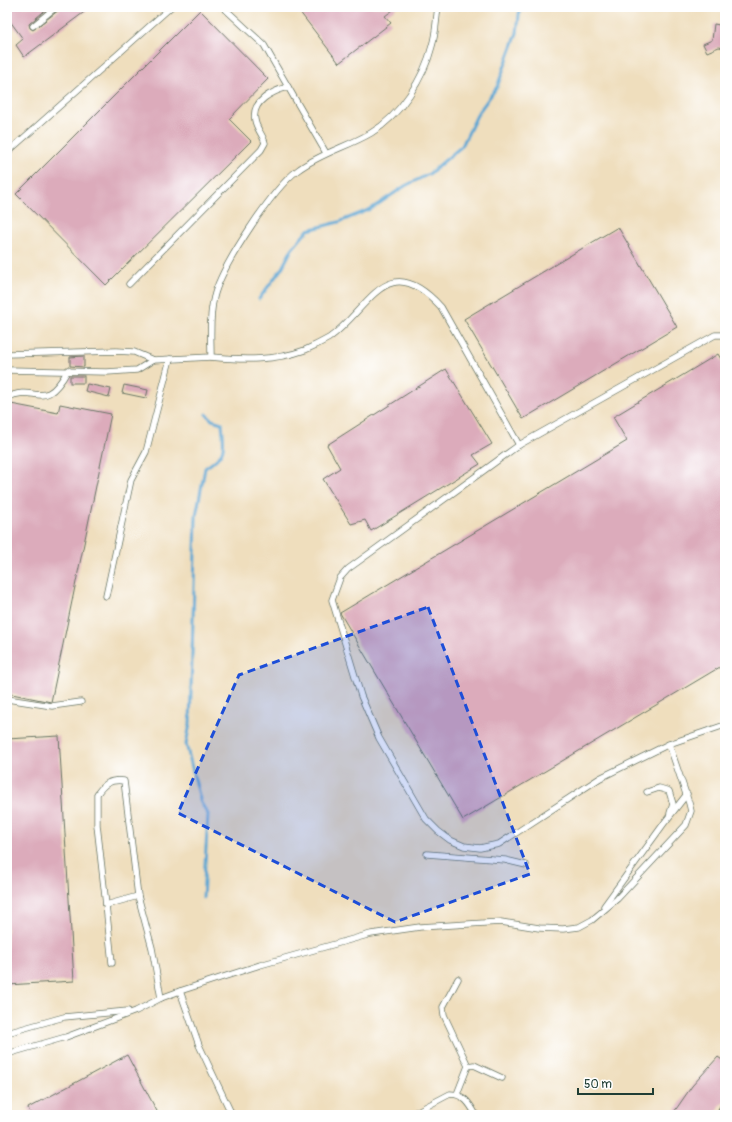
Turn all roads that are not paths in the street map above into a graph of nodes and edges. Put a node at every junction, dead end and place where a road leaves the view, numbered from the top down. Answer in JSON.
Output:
{"nodes":[{"id":1,"x":56,"y":7,"type":"edge"},
{"id":2,"x":171,"y":7,"type":"edge"},
{"id":3,"x":224,"y":7,"type":"edge"},
{"id":4,"x":438,"y":7,"type":"edge"},
{"id":5,"x":33,"y":26,"type":"dead end"},
{"id":6,"x":288,"y":88,"type":"junction"},
{"id":7,"x":10,"y":150,"type":"dead end"},
{"id":8,"x":326,"y":153,"type":"junction"},
{"id":9,"x":130,"y":284,"type":"dead end"},
{"id":10,"x":725,"y":335,"type":"edge"},
{"id":11,"x":7,"y":354,"type":"edge"},
{"id":12,"x":211,"y":358,"type":"junction"},
{"id":13,"x":170,"y":359,"type":"junction"},
{"id":14,"x":153,"y":360,"type":"junction"},
{"id":15,"x":7,"y":370,"type":"edge"},
{"id":16,"x":68,"y":370,"type":"junction"},
{"id":17,"x":7,"y":398,"type":"edge"},
{"id":18,"x":519,"y":445,"type":"junction"},
{"id":19,"x":106,"y":596,"type":"dead end"},
{"id":20,"x":7,"y":699,"type":"edge"},
{"id":21,"x":81,"y":702,"type":"dead end"},
{"id":22,"x":725,"y":725,"type":"edge"},
{"id":23,"x":668,"y":744,"type":"junction"},
{"id":24,"x":647,"y":792,"type":"dead end"},
{"id":25,"x":687,"y":794,"type":"junction"},
{"id":26,"x":670,"y":815,"type":"junction"},
{"id":27,"x":427,"y":854,"type":"dead end"},
{"id":28,"x":526,"y":865,"type":"dead end"},
{"id":29,"x":138,"y":896,"type":"junction"},
{"id":30,"x":106,"y":905,"type":"junction"},
{"id":31,"x":598,"y":915,"type":"junction"},
{"id":32,"x":112,"y":963,"type":"dead end"},
{"id":33,"x":458,"y":979,"type":"dead end"},
{"id":34,"x":180,"y":991,"type":"junction"},
{"id":35,"x":161,"y":998,"type":"junction"},
{"id":36,"x":136,"y":1011,"type":"junction"},
{"id":37,"x":7,"y":1033,"type":"edge"},
{"id":38,"x":7,"y":1054,"type":"edge"},
{"id":39,"x":468,"y":1066,"type":"junction"},
{"id":40,"x":502,"y":1078,"type":"dead end"},
{"id":41,"x":457,"y":1094,"type":"junction"},
{"id":42,"x":725,"y":1106,"type":"edge"},
{"id":43,"x":232,"y":1115,"type":"edge"},
{"id":44,"x":410,"y":1115,"type":"edge"},
{"id":45,"x":476,"y":1115,"type":"edge"},
{"id":46,"x":719,"y":1115,"type":"edge"}],
"edges":[{"from":1,"to":5,"type":"lane"},
{"from":2,"to":7,"type":"lane"},
{"from":3,"to":6,"type":"lane"},
{"from":4,"to":8,"type":"lane"},
{"from":6,"to":8,"type":"lane"},
{"from":6,"to":9,"type":"lane"},
{"from":8,"to":12,"type":"lane"},
{"from":10,"to":18,"type":"lane"},
{"from":11,"to":14,"type":"lane"},
{"from":12,"to":13,"type":"lane"},
{"from":12,"to":18,"type":"lane"},
{"from":13,"to":14,"type":"lane"},
{"from":13,"to":19,"type":"lane"},
{"from":14,"to":16,"type":"lane"},
{"from":15,"to":16,"type":"lane"},
{"from":16,"to":17,"type":"lane"},
{"from":18,"to":23,"type":"lane"},
{"from":20,"to":21,"type":"lane"},
{"from":22,"to":23,"type":"lane"},
{"from":23,"to":25,"type":"lane"},
{"from":24,"to":26,"type":"lane"},
{"from":25,"to":26,"type":"lane"},
{"from":25,"to":31,"type":"lane"},
{"from":26,"to":31,"type":"lane"},
{"from":27,"to":28,"type":"lane"},
{"from":29,"to":30,"type":"lane"},
{"from":29,"to":30,"type":"lane"},
{"from":29,"to":35,"type":"lane"},
{"from":30,"to":32,"type":"lane"},
{"from":31,"to":34,"type":"lane"},
{"from":33,"to":39,"type":"lane"},
{"from":34,"to":35,"type":"lane"},
{"from":34,"to":43,"type":"lane"},
{"from":35,"to":36,"type":"lane"},
{"from":36,"to":37,"type":"lane"},
{"from":36,"to":38,"type":"lane"},
{"from":39,"to":40,"type":"lane"},
{"from":39,"to":41,"type":"lane"},
{"from":41,"to":44,"type":"lane"},
{"from":41,"to":45,"type":"lane"},
{"from":42,"to":46,"type":"lane"}]}
